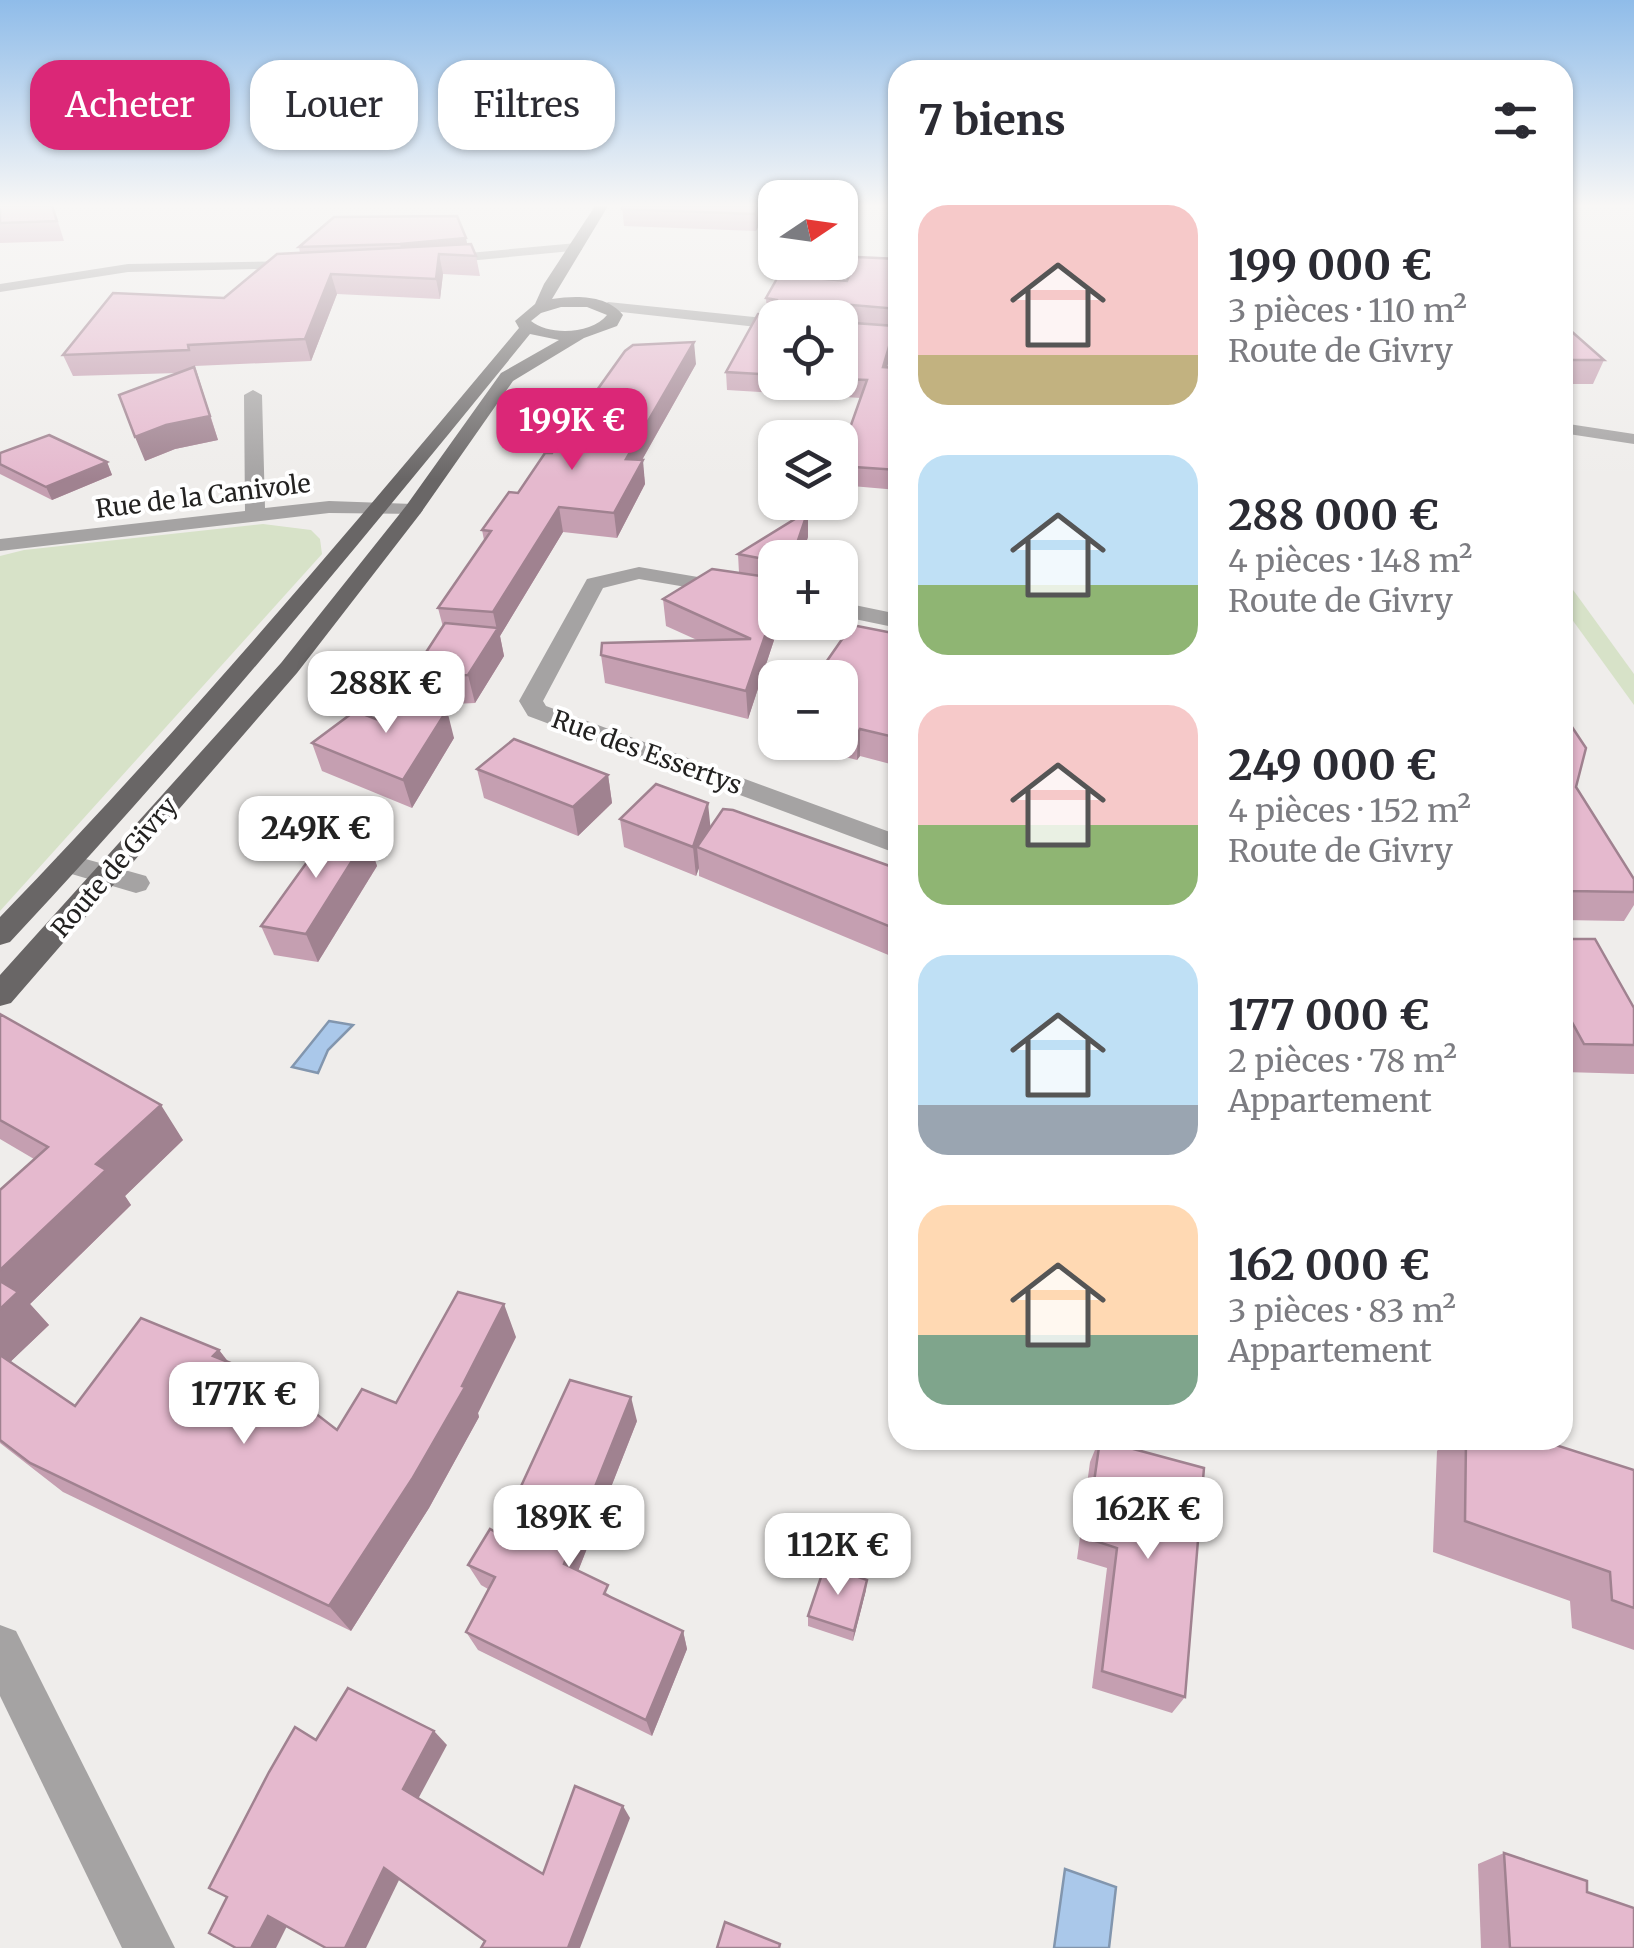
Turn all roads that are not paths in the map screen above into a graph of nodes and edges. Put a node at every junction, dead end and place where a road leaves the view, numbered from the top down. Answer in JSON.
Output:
{"nodes":[{"id":1,"x":546,"y":297,"type":"edge"},
{"id":2,"x":583,"y":297,"type":"edge"},
{"id":3,"x":588,"y":302,"type":"junction"},
{"id":4,"x":542,"y":306,"type":"junction"},
{"id":5,"x":608,"y":308,"type":"junction"},
{"id":6,"x":693,"y":319,"type":"junction"},
{"id":7,"x":758,"y":323,"type":"edge"},
{"id":8,"x":527,"y":328,"type":"junction"},
{"id":9,"x":858,"y":332,"type":"edge"},
{"id":10,"x":587,"y":333,"type":"junction"},
{"id":11,"x":888,"y":334,"type":"edge"},
{"id":12,"x":254,"y":395,"type":"dead end"},
{"id":13,"x":1573,"y":430,"type":"edge"},
{"id":14,"x":1634,"y":438,"type":"edge"},
{"id":15,"x":379,"y":508,"type":"junction"},
{"id":16,"x":413,"y":510,"type":"junction"},
{"id":17,"x":255,"y":514,"type":"junction"},
{"id":18,"x":0,"y":545,"type":"edge"},
{"id":19,"x":758,"y":593,"type":"edge"},
{"id":20,"x":858,"y":613,"type":"edge"},
{"id":21,"x":888,"y":619,"type":"edge"},
{"id":22,"x":888,"y":841,"type":"edge"},
{"id":23,"x":68,"y":863,"type":"junction"},
{"id":24,"x":105,"y":877,"type":"junction"},
{"id":25,"x":136,"y":883,"type":"dead end"},
{"id":26,"x":0,"y":934,"type":"edge"},
{"id":27,"x":0,"y":996,"type":"edge"},
{"id":28,"x":0,"y":1647,"type":"edge"},
{"id":29,"x":149,"y":1948,"type":"edge"}],
"edges":[{"from":1,"to":4,"type":"main road"},
{"from":2,"to":3,"type":"main road"},
{"from":3,"to":4,"type":"main road"},
{"from":3,"to":5,"type":"main road"},
{"from":4,"to":8,"type":"main road","name":"Route de Givry"},
{"from":5,"to":6,"type":"street"},
{"from":5,"to":10,"type":"main road"},
{"from":6,"to":7,"type":"street"},
{"from":6,"to":10,"type":"street"},
{"from":8,"to":10,"type":"main road"},
{"from":8,"to":15,"type":"main road","name":"Route de Givry"},
{"from":9,"to":11,"type":"street"},
{"from":10,"to":16,"type":"main road","name":"Route de Givry"},
{"from":12,"to":17,"type":"street"},
{"from":13,"to":14,"type":"street"},
{"from":15,"to":16,"type":"street","name":"Rue de la Canivole"},
{"from":15,"to":17,"type":"street","name":"Rue de la Canivole"},
{"from":15,"to":23,"type":"main road","name":"Route de Givry"},
{"from":16,"to":24,"type":"main road","name":"Route de Givry"},
{"from":17,"to":18,"type":"street","name":"Rue de la Canivole"},
{"from":19,"to":22,"type":"street","name":"Rue des Essertys"},
{"from":20,"to":21,"type":"street"},
{"from":23,"to":24,"type":"street"},
{"from":23,"to":26,"type":"main road","name":"Route de Givry"},
{"from":24,"to":25,"type":"street"},
{"from":24,"to":27,"type":"main road","name":"Route de Givry"},
{"from":28,"to":29,"type":"street"}]}
